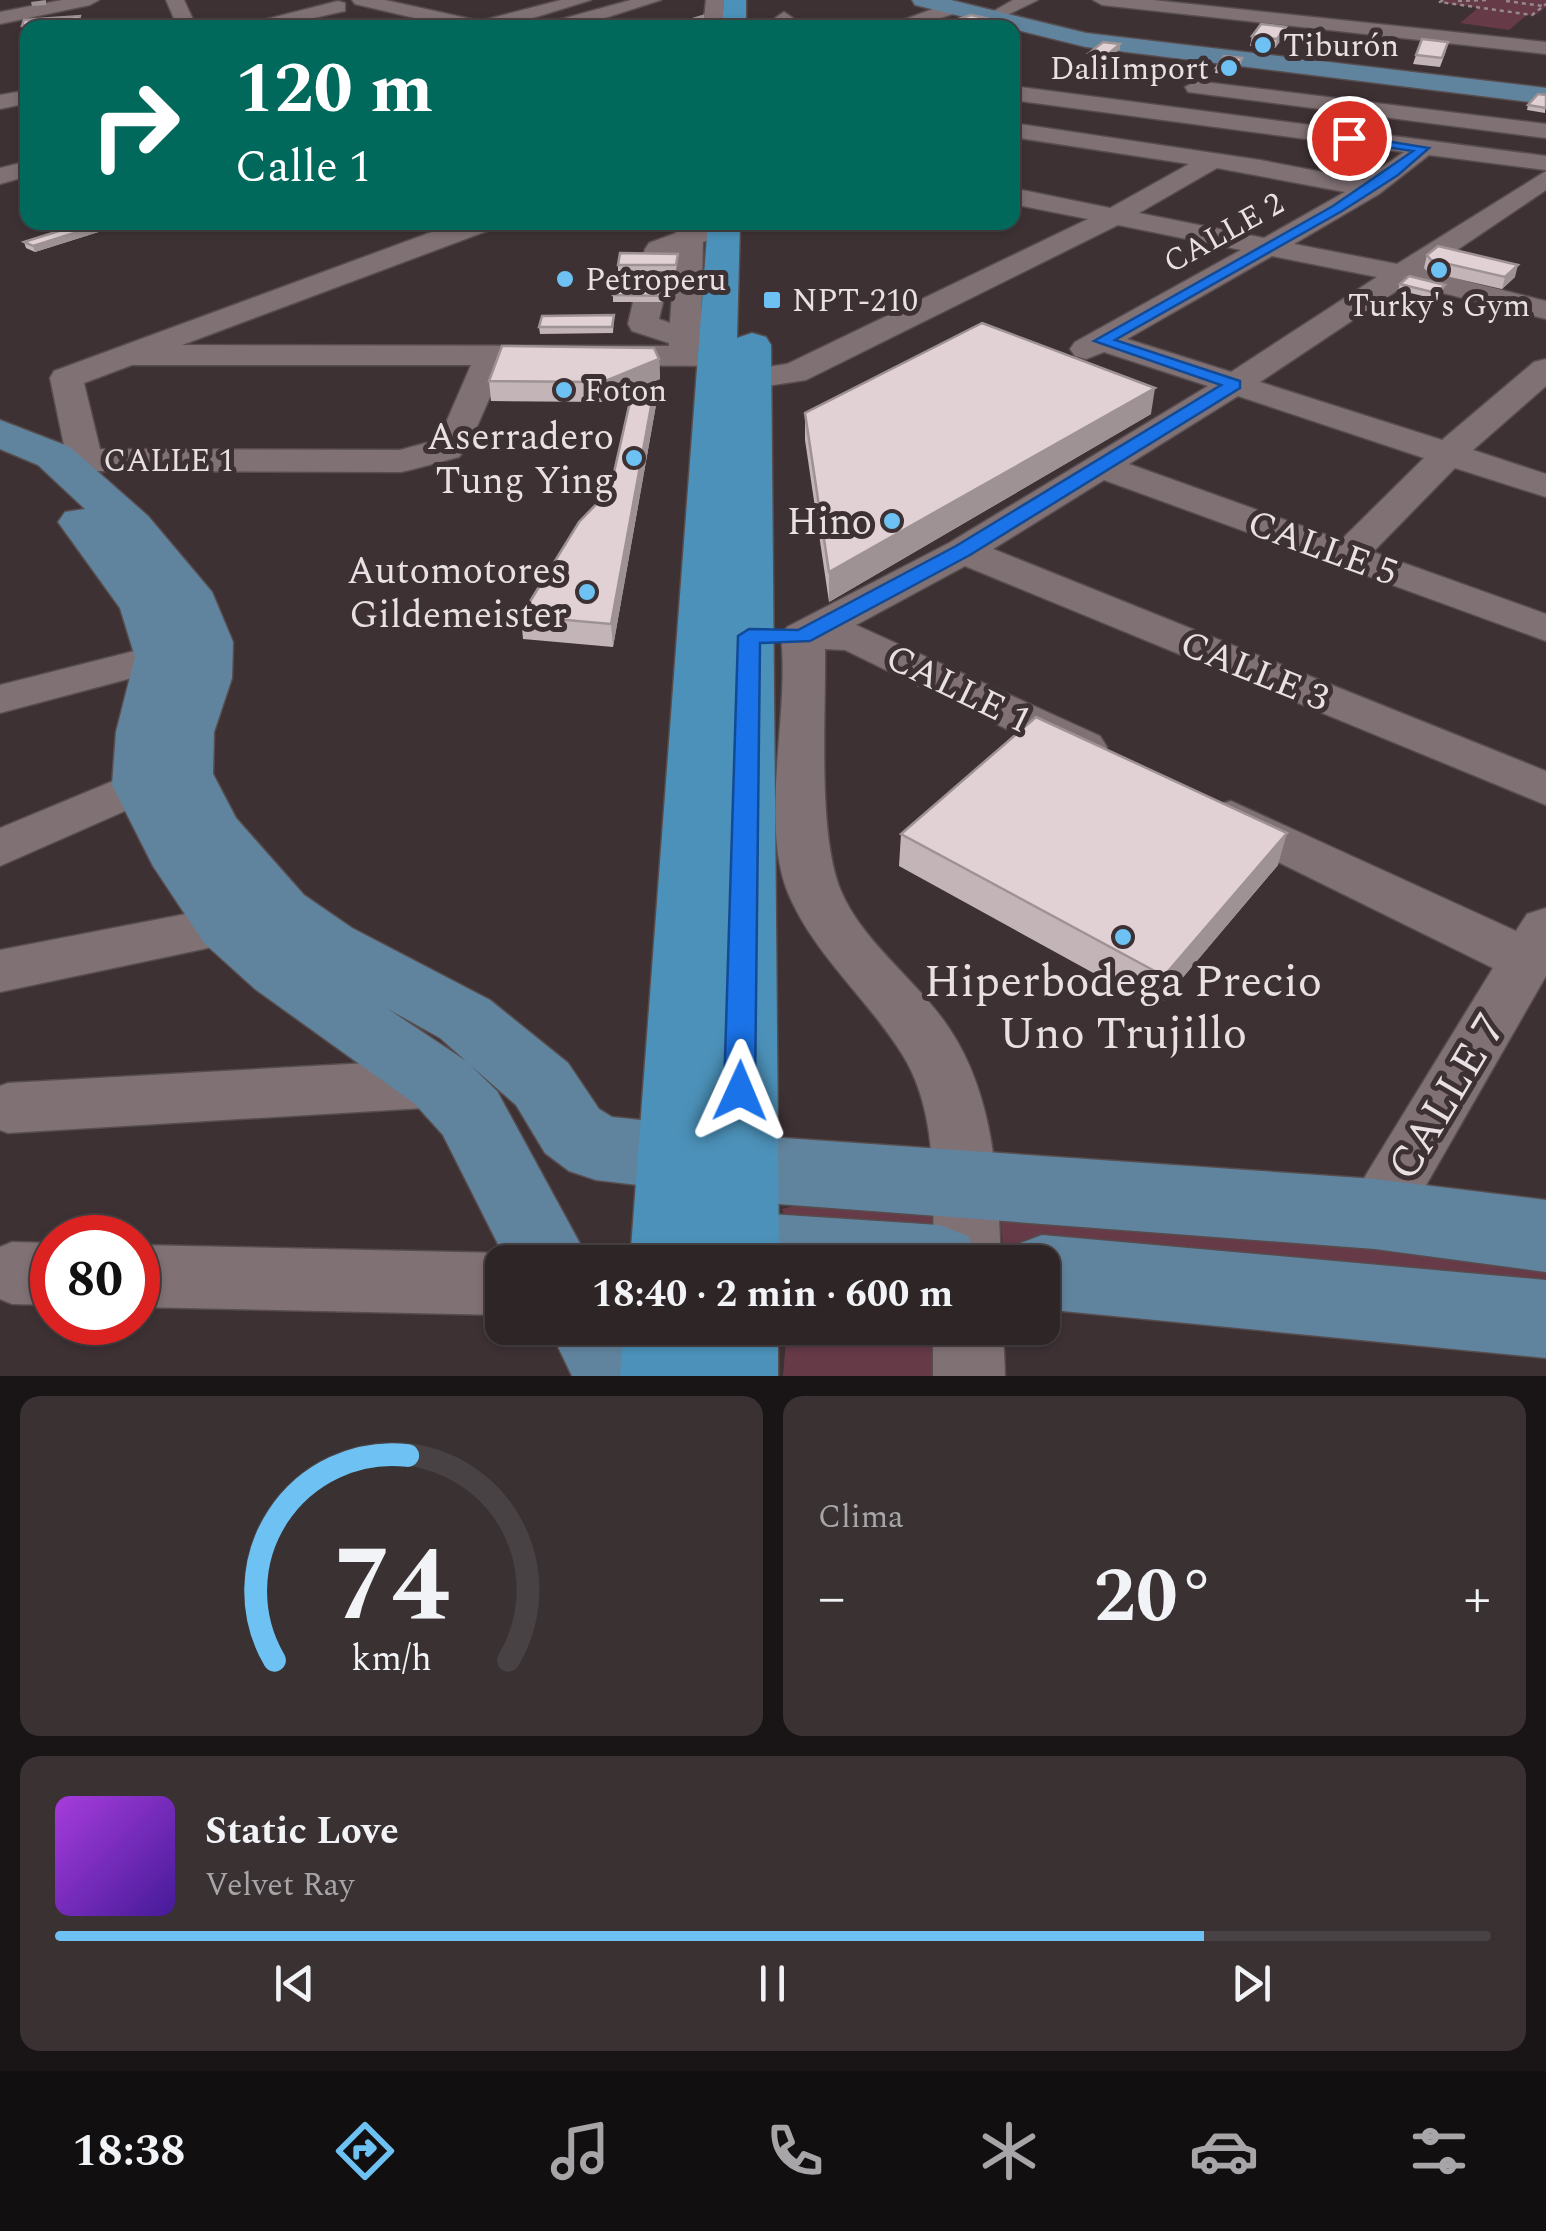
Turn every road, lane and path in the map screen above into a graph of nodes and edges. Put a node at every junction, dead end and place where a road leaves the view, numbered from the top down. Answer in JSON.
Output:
{"nodes":[{"id":1,"x":90,"y":0,"type":"edge"},
{"id":2,"x":361,"y":0,"type":"edge"},
{"id":3,"x":531,"y":0,"type":"edge"},
{"id":4,"x":582,"y":0,"type":"edge"},
{"id":5,"x":652,"y":0,"type":"edge"},
{"id":6,"x":758,"y":0,"type":"edge"},
{"id":7,"x":922,"y":0,"type":"edge"},
{"id":8,"x":1102,"y":0,"type":"edge"},
{"id":9,"x":1292,"y":0,"type":"edge"},
{"id":10,"x":1488,"y":0,"type":"edge"},
{"id":11,"x":1442,"y":1,"type":"edge"},
{"id":12,"x":1503,"y":1,"type":"edge"},
{"id":13,"x":1149,"y":2,"type":"edge"},
{"id":14,"x":42,"y":3,"type":"edge"},
{"id":15,"x":561,"y":6,"type":"junction"},
{"id":16,"x":338,"y":7,"type":"dead end"},
{"id":17,"x":998,"y":8,"type":"edge"},
{"id":18,"x":1486,"y":8,"type":"junction"},
{"id":19,"x":1409,"y":10,"type":"dead end"},
{"id":20,"x":1538,"y":12,"type":"edge"},
{"id":21,"x":0,"y":15,"type":"edge"},
{"id":22,"x":729,"y":18,"type":"edge"},
{"id":23,"x":1261,"y":18,"type":"junction"},
{"id":24,"x":277,"y":20,"type":"edge"},
{"id":25,"x":448,"y":20,"type":"edge"},
{"id":26,"x":506,"y":20,"type":"edge"},
{"id":27,"x":581,"y":20,"type":"edge"},
{"id":28,"x":933,"y":20,"type":"edge"},
{"id":29,"x":1376,"y":30,"type":"junction"},
{"id":30,"x":1503,"y":44,"type":"junction"},
{"id":31,"x":1546,"y":48,"type":"edge"},
{"id":32,"x":1216,"y":52,"type":"junction"},
{"id":33,"x":1546,"y":86,"type":"edge"},
{"id":34,"x":1163,"y":88,"type":"junction"},
{"id":35,"x":1020,"y":94,"type":"edge"},
{"id":36,"x":1546,"y":96,"type":"edge"},
{"id":37,"x":1127,"y":109,"type":"junction"},
{"id":38,"x":1020,"y":131,"type":"edge"},
{"id":39,"x":1546,"y":132,"type":"edge"},
{"id":40,"x":1062,"y":138,"type":"junction"},
{"id":41,"x":1423,"y":148,"type":"junction"},
{"id":42,"x":1029,"y":152,"type":"dead end"},
{"id":43,"x":1212,"y":160,"type":"junction"},
{"id":44,"x":1546,"y":163,"type":"edge"},
{"id":45,"x":1546,"y":179,"type":"edge"},
{"id":46,"x":1370,"y":189,"type":"junction"},
{"id":47,"x":1020,"y":198,"type":"edge"},
{"id":48,"x":1115,"y":216,"type":"junction"},
{"id":49,"x":463,"y":230,"type":"edge"},
{"id":50,"x":706,"y":230,"type":"edge"},
{"id":51,"x":716,"y":230,"type":"edge"},
{"id":52,"x":1272,"y":247,"type":"junction"},
{"id":53,"x":1403,"y":274,"type":"junction"},
{"id":54,"x":1546,"y":310,"type":"edge"},
{"id":55,"x":1102,"y":341,"type":"junction"},
{"id":56,"x":128,"y":355,"type":"junction"},
{"id":57,"x":492,"y":355,"type":"junction"},
{"id":58,"x":718,"y":355,"type":"junction"},
{"id":59,"x":1068,"y":359,"type":"edge"},
{"id":60,"x":1541,"y":380,"type":"edge"},
{"id":61,"x":1234,"y":384,"type":"junction"},
{"id":62,"x":0,"y":433,"type":"edge"},
{"id":63,"x":0,"y":454,"type":"edge"},
{"id":64,"x":1448,"y":454,"type":"junction"},
{"id":65,"x":76,"y":464,"type":"junction"},
{"id":66,"x":1100,"y":466,"type":"junction"},
{"id":67,"x":1546,"y":486,"type":"edge"},
{"id":68,"x":963,"y":551,"type":"junction"},
{"id":69,"x":1347,"y":556,"type":"junction"},
{"id":70,"x":1546,"y":628,"type":"edge"},
{"id":71,"x":740,"y":650,"type":"junction"},
{"id":72,"x":162,"y":657,"type":"junction"},
{"id":73,"x":0,"y":699,"type":"edge"},
{"id":74,"x":1119,"y":764,"type":"edge"},
{"id":75,"x":142,"y":785,"type":"junction"},
{"id":76,"x":1546,"y":790,"type":"edge"},
{"id":77,"x":1190,"y":798,"type":"edge"},
{"id":78,"x":0,"y":848,"type":"edge"},
{"id":79,"x":228,"y":926,"type":"junction"},
{"id":80,"x":1536,"y":944,"type":"edge"},
{"id":81,"x":0,"y":970,"type":"edge"},
{"id":82,"x":440,"y":1084,"type":"junction"},
{"id":83,"x":8,"y":1108,"type":"dead end"},
{"id":84,"x":709,"y":1162,"type":"junction"},
{"id":85,"x":966,"y":1184,"type":"junction"},
{"id":86,"x":1374,"y":1214,"type":"junction"},
{"id":87,"x":1546,"y":1236,"type":"edge"},
{"id":88,"x":541,"y":1245,"type":"edge"},
{"id":89,"x":718,"y":1245,"type":"edge"},
{"id":90,"x":968,"y":1245,"type":"edge"},
{"id":91,"x":1060,"y":1274,"type":"edge"},
{"id":92,"x":160,"y":1276,"type":"edge"},
{"id":93,"x":485,"y":1284,"type":"edge"},
{"id":94,"x":1546,"y":1319,"type":"edge"},
{"id":95,"x":730,"y":1345,"type":"edge"},
{"id":96,"x":968,"y":1345,"type":"edge"},
{"id":97,"x":734,"y":1376,"type":"edge"},
{"id":98,"x":969,"y":1376,"type":"edge"}],
"edges":[{"from":1,"to":14,"type":"street"},
{"from":2,"to":25,"type":"street"},
{"from":3,"to":15,"type":"street"},
{"from":4,"to":15,"type":"street"},
{"from":5,"to":27,"type":"street"},
{"from":6,"to":22,"type":"highway"},
{"from":7,"to":17,"type":"main road"},
{"from":8,"to":13,"type":"street"},
{"from":9,"to":23,"type":"street"},
{"from":10,"to":11,"type":"path"},
{"from":10,"to":18,"type":"path"},
{"from":11,"to":18,"type":"path"},
{"from":12,"to":20,"type":"path"},
{"from":12,"to":20,"type":"path"},
{"from":13,"to":23,"type":"street"},
{"from":14,"to":21,"type":"street"},
{"from":15,"to":26,"type":"street"},
{"from":16,"to":24,"type":"street"},
{"from":17,"to":28,"type":"street"},
{"from":17,"to":32,"type":"main road"},
{"from":18,"to":20,"type":"path"},
{"from":19,"to":29,"type":"street"},
{"from":20,"to":30,"type":"street"},
{"from":23,"to":29,"type":"street"},
{"from":23,"to":32,"type":"street"},
{"from":29,"to":30,"type":"street"},
{"from":30,"to":31,"type":"street"},
{"from":32,"to":33,"type":"main road"},
{"from":32,"to":34,"type":"street"},
{"from":32,"to":36,"type":"main road"},
{"from":34,"to":37,"type":"street"},
{"from":34,"to":39,"type":"street"},
{"from":35,"to":37,"type":"street"},
{"from":37,"to":40,"type":"street"},
{"from":37,"to":41,"type":"street"},
{"from":38,"to":40,"type":"street"},
{"from":40,"to":42,"type":"street"},
{"from":40,"to":43,"type":"street"},
{"from":41,"to":44,"type":"street"},
{"from":41,"to":46,"type":"street","name":"CALLE 2"},
{"from":43,"to":46,"type":"street"},
{"from":43,"to":48,"type":"street"},
{"from":45,"to":53,"type":"street"},
{"from":46,"to":52,"type":"street","name":"CALLE 2"},
{"from":47,"to":48,"type":"street"},
{"from":48,"to":52,"type":"street"},
{"from":48,"to":58,"type":"street"},
{"from":49,"to":56,"type":"street"},
{"from":50,"to":58,"type":"street"},
{"from":51,"to":58,"type":"highway"},
{"from":52,"to":53,"type":"street"},
{"from":52,"to":55,"type":"street","name":"CALLE 2"},
{"from":53,"to":54,"type":"street"},
{"from":53,"to":61,"type":"street"},
{"from":55,"to":59,"type":"street","name":"CALLE 2"},
{"from":55,"to":61,"type":"street"},
{"from":56,"to":57,"type":"street"},
{"from":56,"to":65,"type":"street"},
{"from":57,"to":58,"type":"street"},
{"from":57,"to":65,"type":"street","name":"CALLE 1"},
{"from":58,"to":71,"type":"highway"},
{"from":60,"to":64,"type":"street"},
{"from":61,"to":64,"type":"street"},
{"from":61,"to":66,"type":"street"},
{"from":62,"to":65,"type":"main road"},
{"from":63,"to":72,"type":"main road"},
{"from":64,"to":67,"type":"street"},
{"from":64,"to":69,"type":"street"},
{"from":65,"to":84,"type":"main road"},
{"from":66,"to":68,"type":"street"},
{"from":66,"to":69,"type":"street","name":"CALLE 5"},
{"from":68,"to":71,"type":"street"},
{"from":68,"to":76,"type":"street","name":"CALLE 3"},
{"from":69,"to":70,"type":"street","name":"CALLE 5"},
{"from":71,"to":74,"type":"street","name":"CALLE 1"},
{"from":71,"to":84,"type":"highway"},
{"from":71,"to":85,"type":"street"},
{"from":72,"to":73,"type":"street"},
{"from":72,"to":75,"type":"main road"},
{"from":75,"to":78,"type":"street"},
{"from":75,"to":79,"type":"main road"},
{"from":77,"to":80,"type":"street"},
{"from":79,"to":81,"type":"street"},
{"from":79,"to":82,"type":"main road"},
{"from":80,"to":86,"type":"street","name":"CALLE 7"},
{"from":82,"to":83,"type":"street"},
{"from":82,"to":88,"type":"main road"},
{"from":84,"to":85,"type":"main road"},
{"from":84,"to":89,"type":"highway"},
{"from":85,"to":86,"type":"main road"},
{"from":85,"to":90,"type":"street"},
{"from":86,"to":87,"type":"main road"},
{"from":91,"to":94,"type":"main road"},
{"from":92,"to":93,"type":"street"},
{"from":95,"to":97,"type":"highway"},
{"from":96,"to":98,"type":"street"}]}
